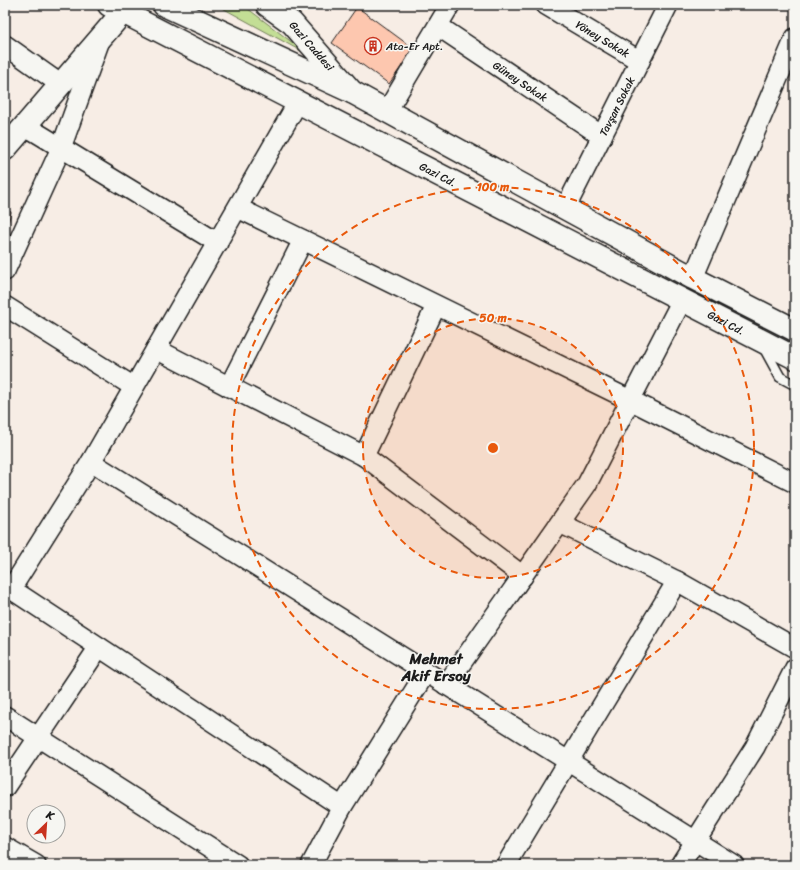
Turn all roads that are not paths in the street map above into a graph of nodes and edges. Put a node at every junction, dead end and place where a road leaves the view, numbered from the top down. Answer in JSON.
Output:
{"nodes":[{"id":1,"x":164,"y":5,"type":"edge"},
{"id":2,"x":267,"y":5,"type":"edge"},
{"id":3,"x":450,"y":5,"type":"edge"},
{"id":4,"x":546,"y":5,"type":"edge"},
{"id":5,"x":668,"y":5,"type":"edge"},
{"id":6,"x":120,"y":8,"type":"edge"},
{"id":7,"x":438,"y":26,"type":"junction"},
{"id":8,"x":101,"y":38,"type":"junction"},
{"id":9,"x":795,"y":38,"type":"edge"},
{"id":10,"x":5,"y":45,"type":"edge"},
{"id":11,"x":640,"y":60,"type":"junction"},
{"id":12,"x":60,"y":84,"type":"junction"},
{"id":13,"x":352,"y":92,"type":"junction"},
{"id":14,"x":298,"y":102,"type":"junction"},
{"id":15,"x":387,"y":111,"type":"junction"},
{"id":16,"x":24,"y":125,"type":"junction"},
{"id":17,"x":602,"y":136,"type":"junction"},
{"id":18,"x":61,"y":148,"type":"junction"},
{"id":19,"x":5,"y":149,"type":"edge"},
{"id":20,"x":238,"y":208,"type":"junction"},
{"id":21,"x":565,"y":208,"type":"junction"},
{"id":22,"x":302,"y":240,"type":"junction"},
{"id":23,"x":218,"y":243,"type":"junction"},
{"id":24,"x":5,"y":271,"type":"edge"},
{"id":25,"x":693,"y":278,"type":"junction"},
{"id":26,"x":682,"y":300,"type":"junction"},
{"id":27,"x":5,"y":306,"type":"edge"},
{"id":28,"x":436,"y":306,"type":"junction"},
{"id":29,"x":795,"y":330,"type":"edge"},
{"id":30,"x":759,"y":340,"type":"junction"},
{"id":31,"x":156,"y":349,"type":"junction"},
{"id":32,"x":795,"y":358,"type":"edge"},
{"id":33,"x":795,"y":385,"type":"edge"},
{"id":34,"x":229,"y":386,"type":"junction"},
{"id":35,"x":134,"y":387,"type":"junction"},
{"id":36,"x":630,"y":400,"type":"junction"},
{"id":37,"x":364,"y":456,"type":"junction"},
{"id":38,"x":91,"y":462,"type":"junction"},
{"id":39,"x":795,"y":483,"type":"edge"},
{"id":40,"x":560,"y":523,"type":"junction"},
{"id":41,"x":523,"y":576,"type":"junction"},
{"id":42,"x":676,"y":581,"type":"junction"},
{"id":43,"x":8,"y":587,"type":"edge"},
{"id":44,"x":99,"y":647,"type":"junction"},
{"id":45,"x":795,"y":648,"type":"edge"},
{"id":46,"x":795,"y":668,"type":"edge"},
{"id":47,"x":426,"y":672,"type":"junction"},
{"id":48,"x":446,"y":685,"type":"junction"},
{"id":49,"x":5,"y":716,"type":"edge"},
{"id":50,"x":39,"y":738,"type":"junction"},
{"id":51,"x":569,"y":762,"type":"junction"},
{"id":52,"x":5,"y":787,"type":"edge"},
{"id":53,"x":342,"y":807,"type":"junction"},
{"id":54,"x":696,"y":841,"type":"junction"},
{"id":55,"x":5,"y":847,"type":"edge"},
{"id":56,"x":36,"y":865,"type":"edge"},
{"id":57,"x":238,"y":865,"type":"edge"},
{"id":58,"x":311,"y":865,"type":"edge"},
{"id":59,"x":506,"y":865,"type":"edge"},
{"id":60,"x":680,"y":865,"type":"edge"},
{"id":61,"x":734,"y":865,"type":"edge"}],
"edges":[{"from":1,"to":13,"type":"main road"},
{"from":2,"to":13,"type":"main road","name":"Gazi Caddesi"},
{"from":3,"to":7,"type":"street"},
{"from":4,"to":11,"type":"street","name":"Yöney Sokak"},
{"from":5,"to":11,"type":"street","name":"Tavşan Sokak"},
{"from":6,"to":8,"type":"main road"},
{"from":6,"to":14,"type":"main road","name":"Gazi Cd."},
{"from":7,"to":15,"type":"street"},
{"from":7,"to":17,"type":"street","name":"Güney Sokak"},
{"from":8,"to":12,"type":"main road"},
{"from":8,"to":18,"type":"street"},
{"from":9,"to":25,"type":"street"},
{"from":10,"to":12,"type":"street"},
{"from":11,"to":17,"type":"street","name":"Tavşan Sokak"},
{"from":12,"to":16,"type":"main road"},
{"from":13,"to":15,"type":"main road"},
{"from":14,"to":20,"type":"street"},
{"from":14,"to":26,"type":"main road","name":"Gazi Cd."},
{"from":15,"to":21,"type":"main road"},
{"from":16,"to":18,"type":"street"},
{"from":16,"to":19,"type":"main road"},
{"from":17,"to":21,"type":"street","name":"Tavşan Sokak"},
{"from":18,"to":23,"type":"street"},
{"from":18,"to":24,"type":"street"},
{"from":20,"to":22,"type":"street"},
{"from":20,"to":23,"type":"street"},
{"from":21,"to":25,"type":"main road"},
{"from":22,"to":28,"type":"street"},
{"from":22,"to":34,"type":"street"},
{"from":23,"to":31,"type":"street"},
{"from":25,"to":29,"type":"main road"},
{"from":26,"to":30,"type":"main road","name":"Gazi Cd."},
{"from":26,"to":36,"type":"street"},
{"from":27,"to":35,"type":"street"},
{"from":28,"to":36,"type":"street"},
{"from":28,"to":37,"type":"street"},
{"from":30,"to":32,"type":"main road","name":"Gazi Cd."},
{"from":30,"to":33,"type":"lane"},
{"from":31,"to":34,"type":"street"},
{"from":31,"to":35,"type":"street"},
{"from":34,"to":37,"type":"street"},
{"from":35,"to":38,"type":"street"},
{"from":36,"to":39,"type":"street"},
{"from":36,"to":40,"type":"street"},
{"from":37,"to":41,"type":"street"},
{"from":38,"to":43,"type":"street"},
{"from":38,"to":47,"type":"street"},
{"from":40,"to":41,"type":"street"},
{"from":40,"to":42,"type":"street"},
{"from":41,"to":48,"type":"street"},
{"from":42,"to":45,"type":"street"},
{"from":42,"to":51,"type":"street"},
{"from":43,"to":44,"type":"street"},
{"from":44,"to":50,"type":"street"},
{"from":44,"to":53,"type":"street"},
{"from":46,"to":54,"type":"street"},
{"from":47,"to":48,"type":"street"},
{"from":47,"to":53,"type":"street"},
{"from":48,"to":51,"type":"street"},
{"from":49,"to":50,"type":"street"},
{"from":50,"to":52,"type":"street"},
{"from":50,"to":57,"type":"street"},
{"from":51,"to":54,"type":"street"},
{"from":51,"to":59,"type":"street"},
{"from":53,"to":58,"type":"street"},
{"from":54,"to":60,"type":"street"},
{"from":54,"to":61,"type":"street"},
{"from":55,"to":56,"type":"street"}]}
